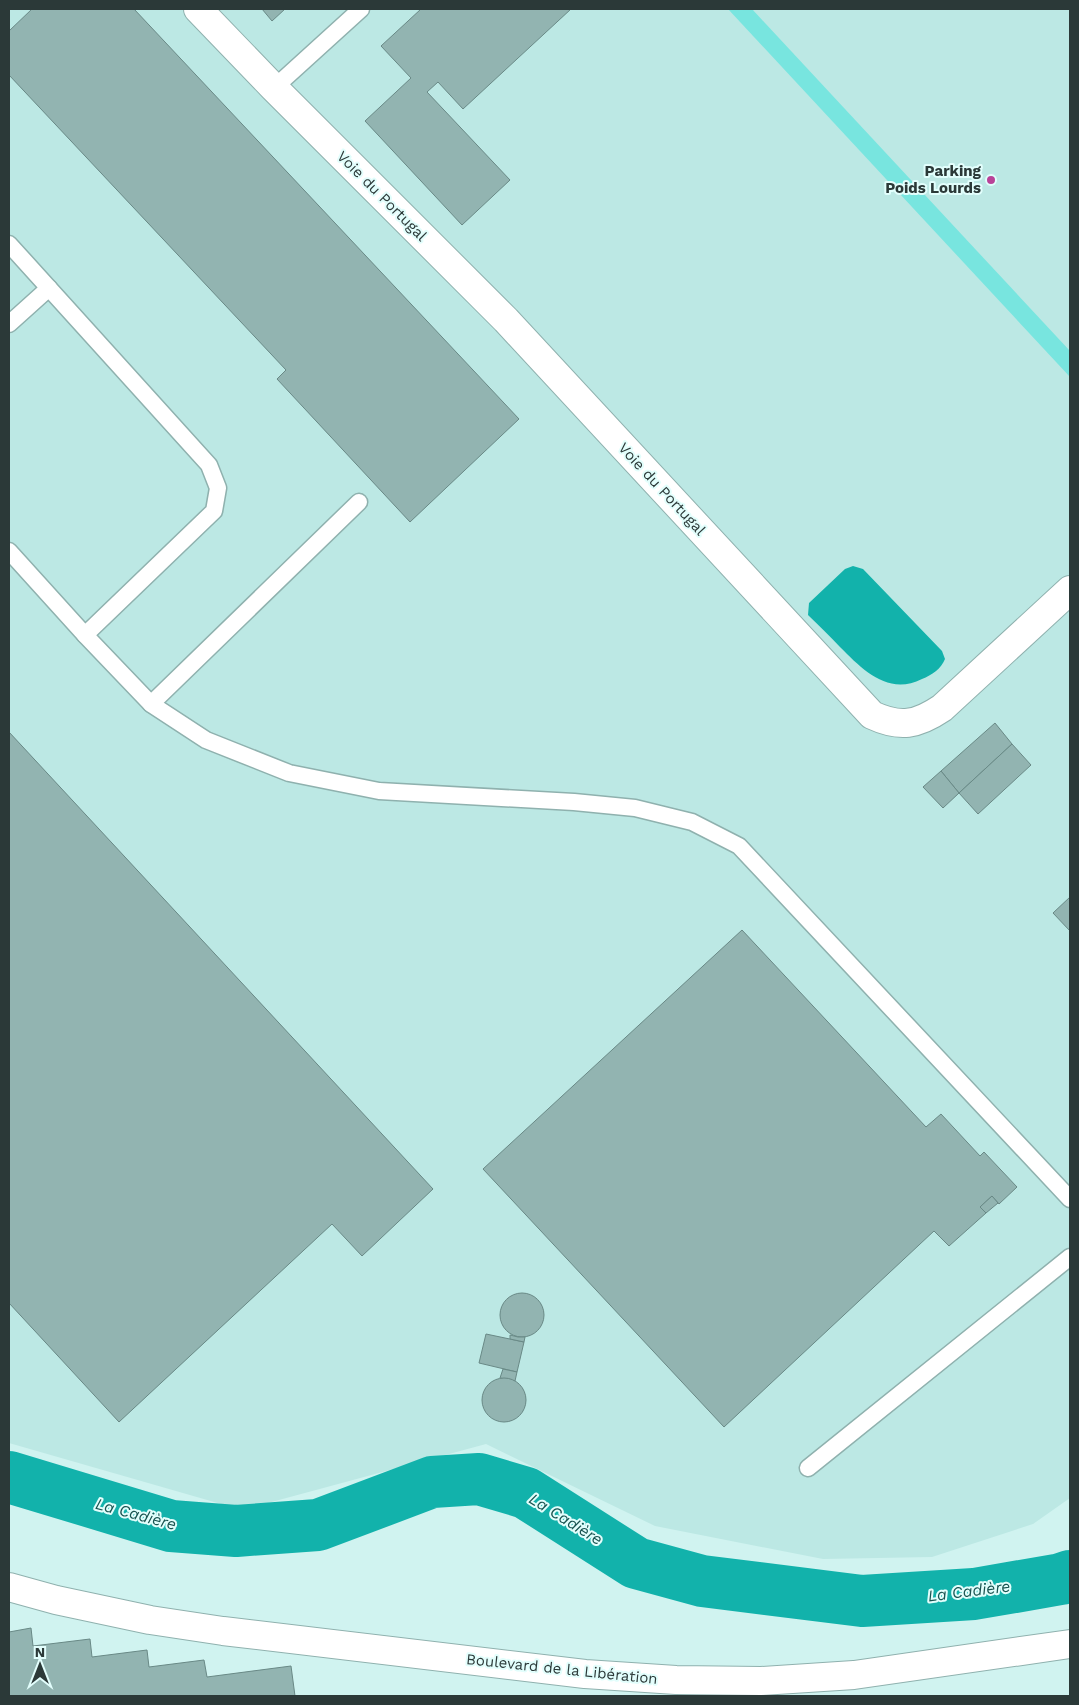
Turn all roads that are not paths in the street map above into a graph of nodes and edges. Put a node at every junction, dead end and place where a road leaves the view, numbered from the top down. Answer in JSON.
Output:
{"nodes":[{"id":1,"x":198,"y":9,"type":"edge"},
{"id":2,"x":361,"y":9,"type":"edge"},
{"id":3,"x":274,"y":88,"type":"junction"},
{"id":4,"x":9,"y":244,"type":"edge"},
{"id":5,"x":49,"y":288,"type":"junction"},
{"id":6,"x":9,"y":324,"type":"edge"},
{"id":7,"x":360,"y":502,"type":"dead end"},
{"id":8,"x":9,"y":551,"type":"edge"},
{"id":9,"x":1070,"y":590,"type":"edge"},
{"id":10,"x":85,"y":634,"type":"junction"},
{"id":11,"x":151,"y":704,"type":"junction"},
{"id":12,"x":1070,"y":1199,"type":"edge"},
{"id":13,"x":1070,"y":1256,"type":"edge"},
{"id":14,"x":808,"y":1468,"type":"dead end"},
{"id":15,"x":9,"y":1587,"type":"edge"},
{"id":16,"x":9,"y":1592,"type":"edge"},
{"id":17,"x":56,"y":1600,"type":"junction"},
{"id":18,"x":1070,"y":1644,"type":"edge"},
{"id":19,"x":763,"y":1689,"type":"edge"}],
"edges":[{"from":1,"to":3,"type":"street","name":"Voie du Portugal"},
{"from":2,"to":3,"type":"lane"},
{"from":3,"to":9,"type":"street","name":"Voie du Portugal"},
{"from":4,"to":5,"type":"lane"},
{"from":5,"to":6,"type":"lane"},
{"from":5,"to":10,"type":"lane"},
{"from":7,"to":11,"type":"lane"},
{"from":8,"to":10,"type":"lane"},
{"from":10,"to":11,"type":"lane"},
{"from":11,"to":12,"type":"lane"},
{"from":13,"to":14,"type":"lane"},
{"from":15,"to":17,"type":"street","name":"Boulevard de la Libération"},
{"from":16,"to":17,"type":"street","name":"Boulevard de la Libération"},
{"from":17,"to":19,"type":"street","name":"Boulevard de la Libération"},
{"from":18,"to":19,"type":"street","name":"Boulevard de la Libération"}]}
